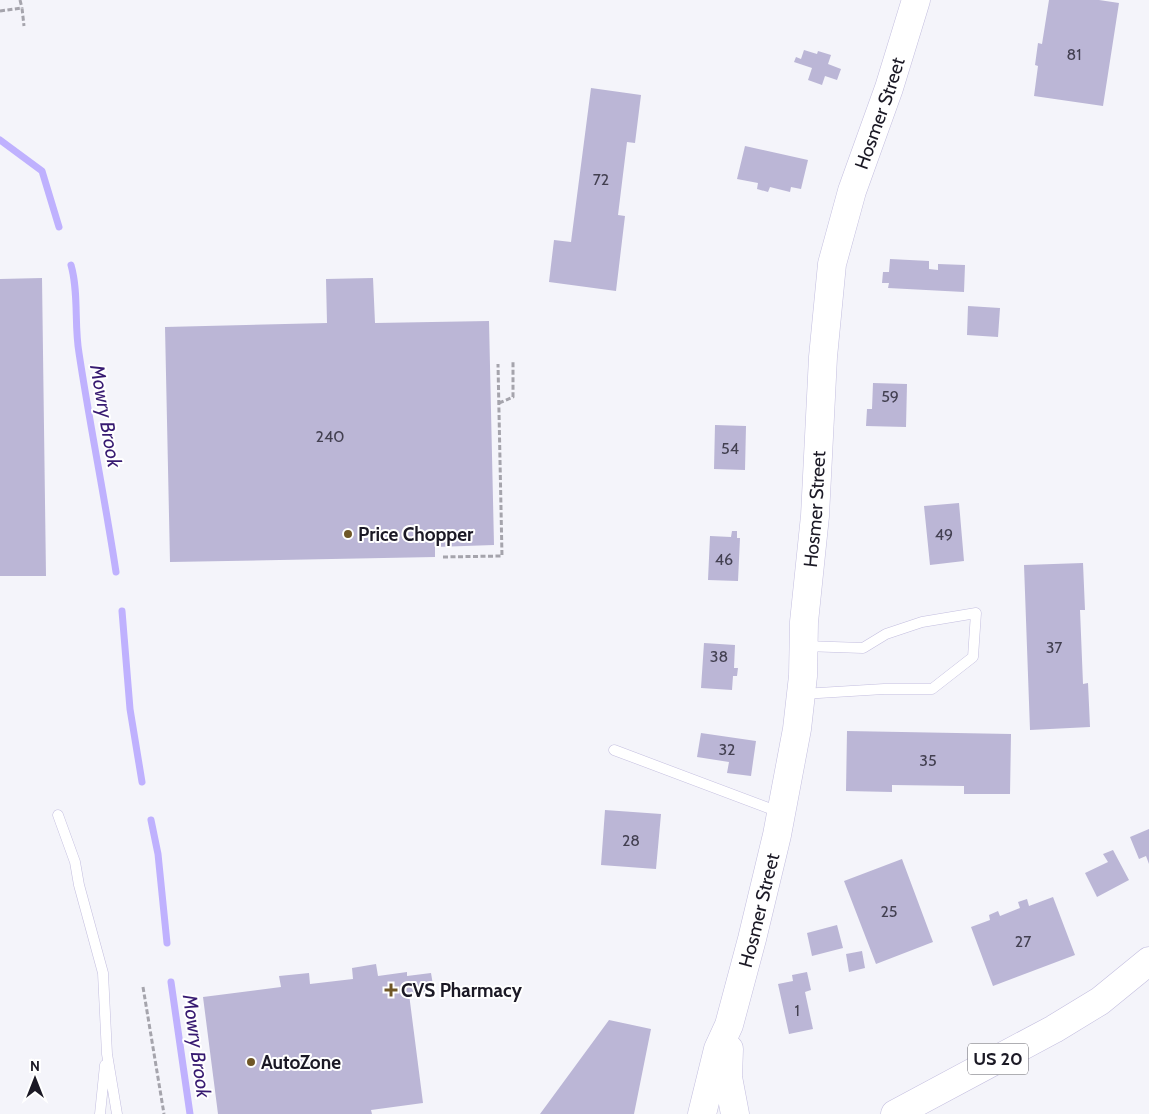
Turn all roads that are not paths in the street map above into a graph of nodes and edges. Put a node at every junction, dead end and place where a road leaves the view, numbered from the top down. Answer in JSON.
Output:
{"nodes":[{"id":1,"x":916,"y":0,"type":"edge"},
{"id":2,"x":803,"y":646,"type":"junction"},
{"id":3,"x":801,"y":694,"type":"junction"},
{"id":4,"x":614,"y":750,"type":"dead end"},
{"id":5,"x":782,"y":813,"type":"junction"},
{"id":6,"x":58,"y":815,"type":"dead end"},
{"id":7,"x":1149,"y":961,"type":"edge"},
{"id":8,"x":1149,"y":982,"type":"edge"},
{"id":9,"x":1100,"y":1001,"type":"junction"},
{"id":10,"x":729,"y":1025,"type":"junction"},
{"id":11,"x":107,"y":1054,"type":"junction"},
{"id":12,"x":737,"y":1110,"type":"edge"},
{"id":13,"x":100,"y":1114,"type":"edge"},
{"id":14,"x":117,"y":1114,"type":"edge"},
{"id":15,"x":702,"y":1114,"type":"edge"},
{"id":16,"x":895,"y":1114,"type":"edge"}],
"edges":[{"from":1,"to":2,"type":"street","name":"Hosmer Street"},
{"from":2,"to":3,"type":"street","name":"Hosmer Street"},
{"from":2,"to":3,"type":"lane"},
{"from":3,"to":5,"type":"street","name":"Hosmer Street"},
{"from":4,"to":5,"type":"lane"},
{"from":5,"to":10,"type":"street","name":"Hosmer Street"},
{"from":6,"to":11,"type":"lane"},
{"from":7,"to":9,"type":"street","number":"US 20"},
{"from":8,"to":9,"type":"street","number":"US 20"},
{"from":9,"to":16,"type":"street","number":"US 20"},
{"from":10,"to":12,"type":"street","name":"Hosmer Street"},
{"from":10,"to":15,"type":"street","name":"Hosmer Street"},
{"from":11,"to":13,"type":"lane"},
{"from":11,"to":14,"type":"lane"}]}
